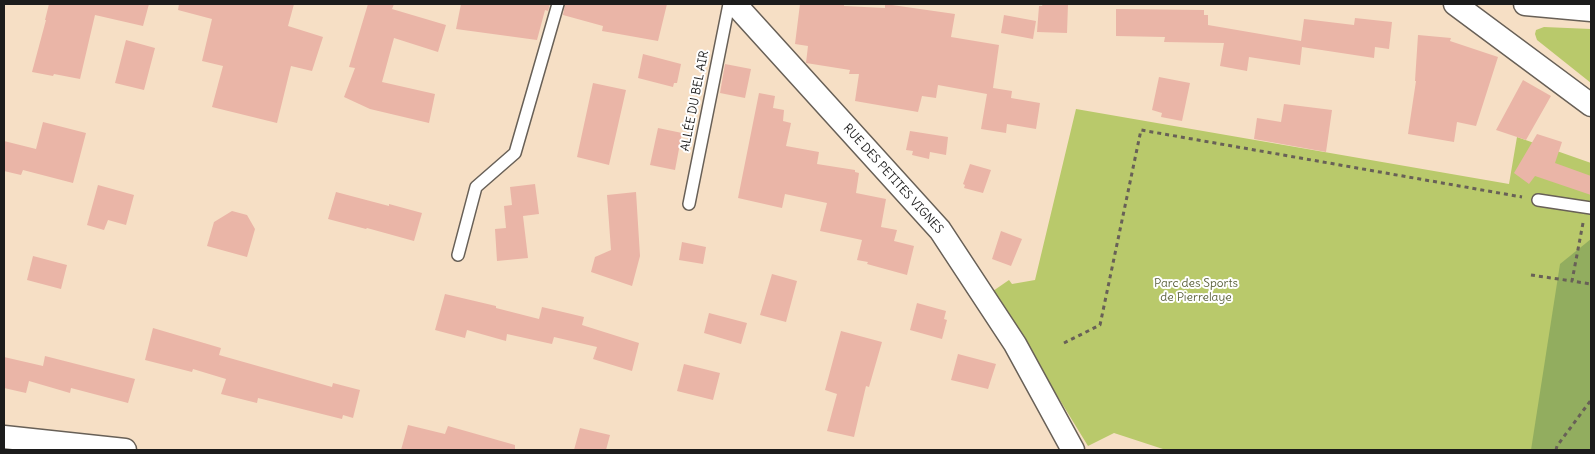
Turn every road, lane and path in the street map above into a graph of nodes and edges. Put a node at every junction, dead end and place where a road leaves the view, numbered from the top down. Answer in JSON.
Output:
{"nodes":[{"id":1,"x":558,"y":4,"type":"edge"},
{"id":2,"x":729,"y":4,"type":"edge"},
{"id":3,"x":734,"y":4,"type":"edge"},
{"id":4,"x":1455,"y":4,"type":"edge"},
{"id":5,"x":1525,"y":4,"type":"edge"},
{"id":6,"x":1591,"y":10,"type":"edge"},
{"id":7,"x":1591,"y":105,"type":"edge"},
{"id":8,"x":1538,"y":200,"type":"joint"},
{"id":9,"x":689,"y":204,"type":"dead end"},
{"id":10,"x":1589,"y":208,"type":"edge"},
{"id":11,"x":458,"y":255,"type":"dead end"},
{"id":12,"x":1531,"y":275,"type":"dead end"},
{"id":13,"x":1572,"y":281,"type":"junction"},
{"id":14,"x":1591,"y":284,"type":"edge"},
{"id":15,"x":1064,"y":343,"type":"dead end"},
{"id":16,"x":1591,"y":400,"type":"edge"},
{"id":17,"x":4,"y":437,"type":"edge"},
{"id":18,"x":118,"y":450,"type":"edge"},
{"id":19,"x":1072,"y":450,"type":"edge"},
{"id":20,"x":1556,"y":450,"type":"edge"}],
"edges":[{"from":1,"to":11,"type":"lane"},
{"from":2,"to":9,"type":"lane","name":"ALLÉE DU BEL AIR"},
{"from":3,"to":19,"type":"street","name":"RUE DES PETITES VIGNES"},
{"from":4,"to":7,"type":"street"},
{"from":5,"to":6,"type":"street"},
{"from":8,"to":10,"type":"lane"},
{"from":8,"to":15,"type":"path"},
{"from":10,"to":13,"type":"path"},
{"from":12,"to":13,"type":"path"},
{"from":13,"to":14,"type":"path"},
{"from":16,"to":20,"type":"path"},
{"from":17,"to":18,"type":"street"}]}
